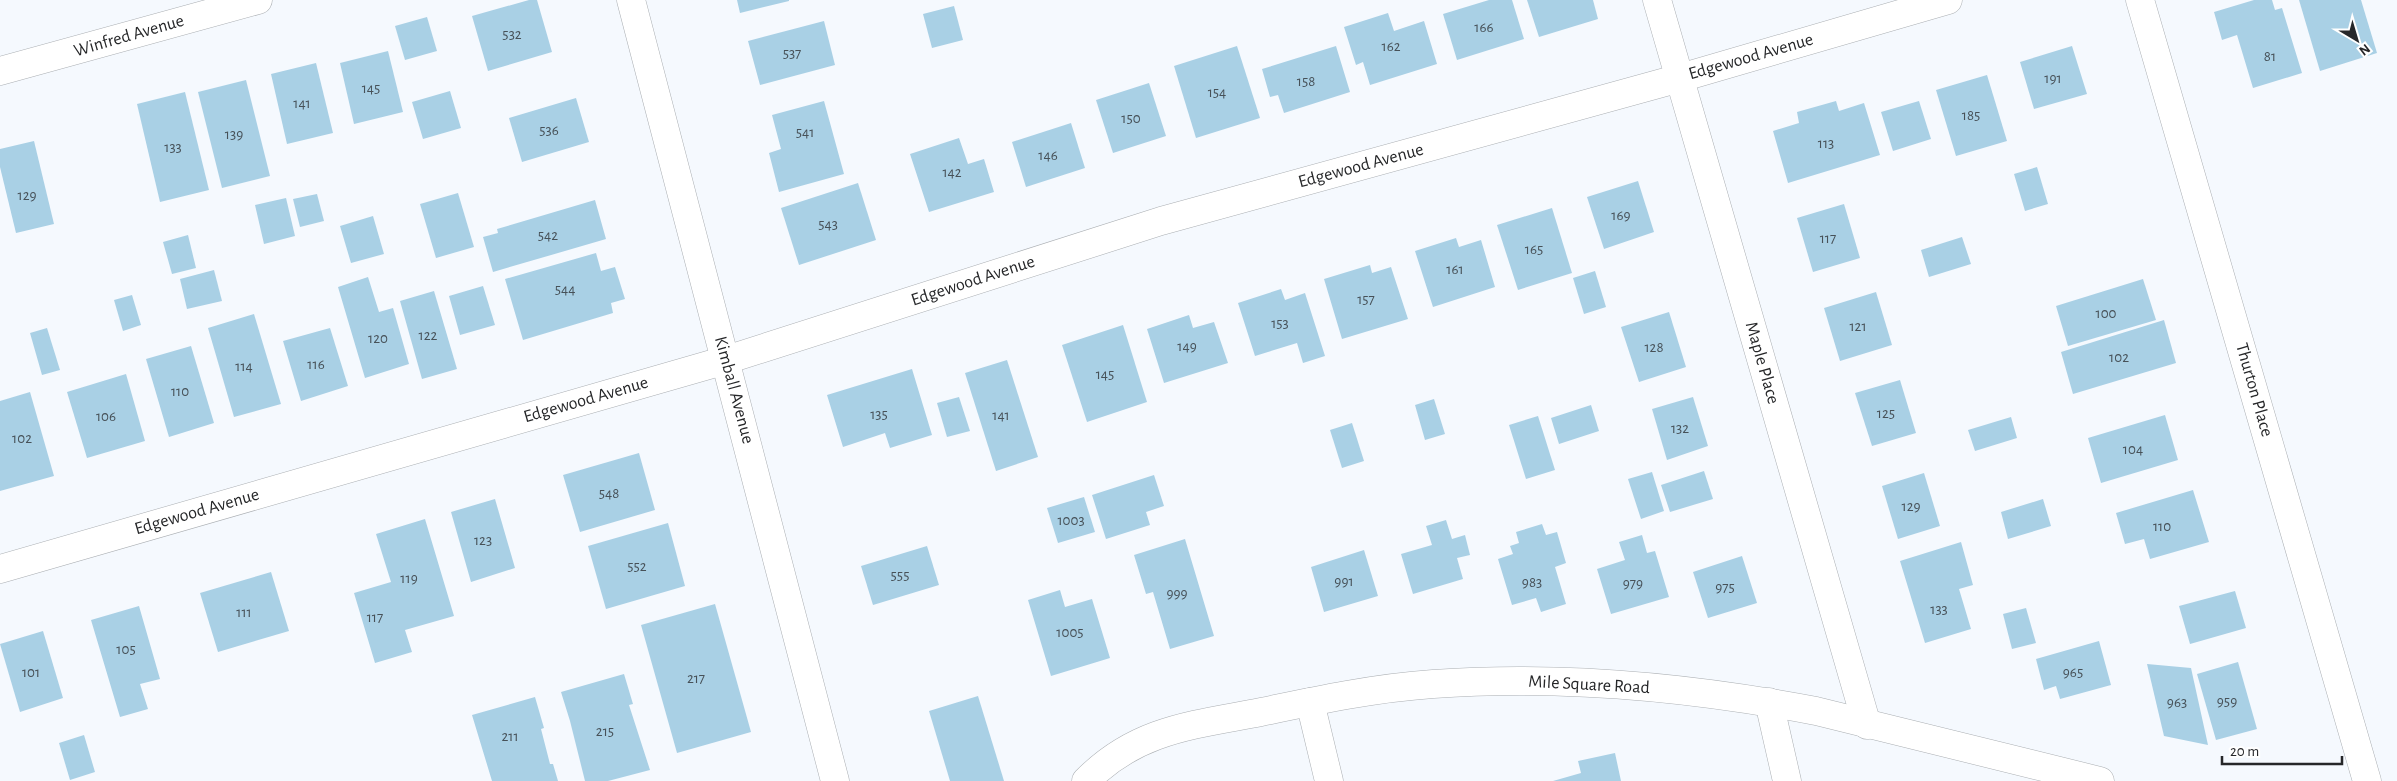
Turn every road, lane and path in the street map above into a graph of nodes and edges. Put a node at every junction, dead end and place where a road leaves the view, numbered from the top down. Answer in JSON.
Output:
{"nodes":[{"id":1,"x":258,"y":0,"type":"edge"},
{"id":2,"x":631,"y":0,"type":"edge"},
{"id":3,"x":1657,"y":0,"type":"edge"},
{"id":4,"x":1948,"y":0,"type":"edge"},
{"id":5,"x":2140,"y":0,"type":"edge"},
{"id":6,"x":0,"y":71,"type":"edge"},
{"id":7,"x":1680,"y":78,"type":"junction"},
{"id":8,"x":726,"y":360,"type":"junction"},
{"id":9,"x":0,"y":569,"type":"edge"},
{"id":10,"x":1310,"y":702,"type":"junction"},
{"id":11,"x":1768,"y":702,"type":"junction"},
{"id":12,"x":1867,"y":725,"type":"junction"},
{"id":13,"x":835,"y":781,"type":"edge"},
{"id":14,"x":1086,"y":781,"type":"edge"},
{"id":15,"x":1329,"y":781,"type":"edge"},
{"id":16,"x":1787,"y":781,"type":"edge"},
{"id":17,"x":2100,"y":781,"type":"edge"},
{"id":18,"x":2367,"y":781,"type":"edge"}],
"edges":[{"from":1,"to":6,"type":"street","name":"Winfred Avenue"},
{"from":2,"to":8,"type":"street","name":"Kimball Avenue"},
{"from":3,"to":7,"type":"street","name":"Maple Place"},
{"from":4,"to":7,"type":"street","name":"Edgewood Avenue"},
{"from":5,"to":18,"type":"street","name":"Thurton Place"},
{"from":7,"to":8,"type":"street","name":"Edgewood Avenue"},
{"from":7,"to":12,"type":"street","name":"Maple Place"},
{"from":8,"to":9,"type":"street","name":"Edgewood Avenue"},
{"from":8,"to":13,"type":"street","name":"Kimball Avenue"},
{"from":10,"to":11,"type":"street","name":"Mile Square Road"},
{"from":10,"to":14,"type":"street","name":"Mile Square Road"},
{"from":10,"to":15,"type":"street"},
{"from":11,"to":12,"type":"street","name":"Mile Square Road"},
{"from":11,"to":16,"type":"street"},
{"from":12,"to":17,"type":"street","name":"Mile Square Road"}]}
